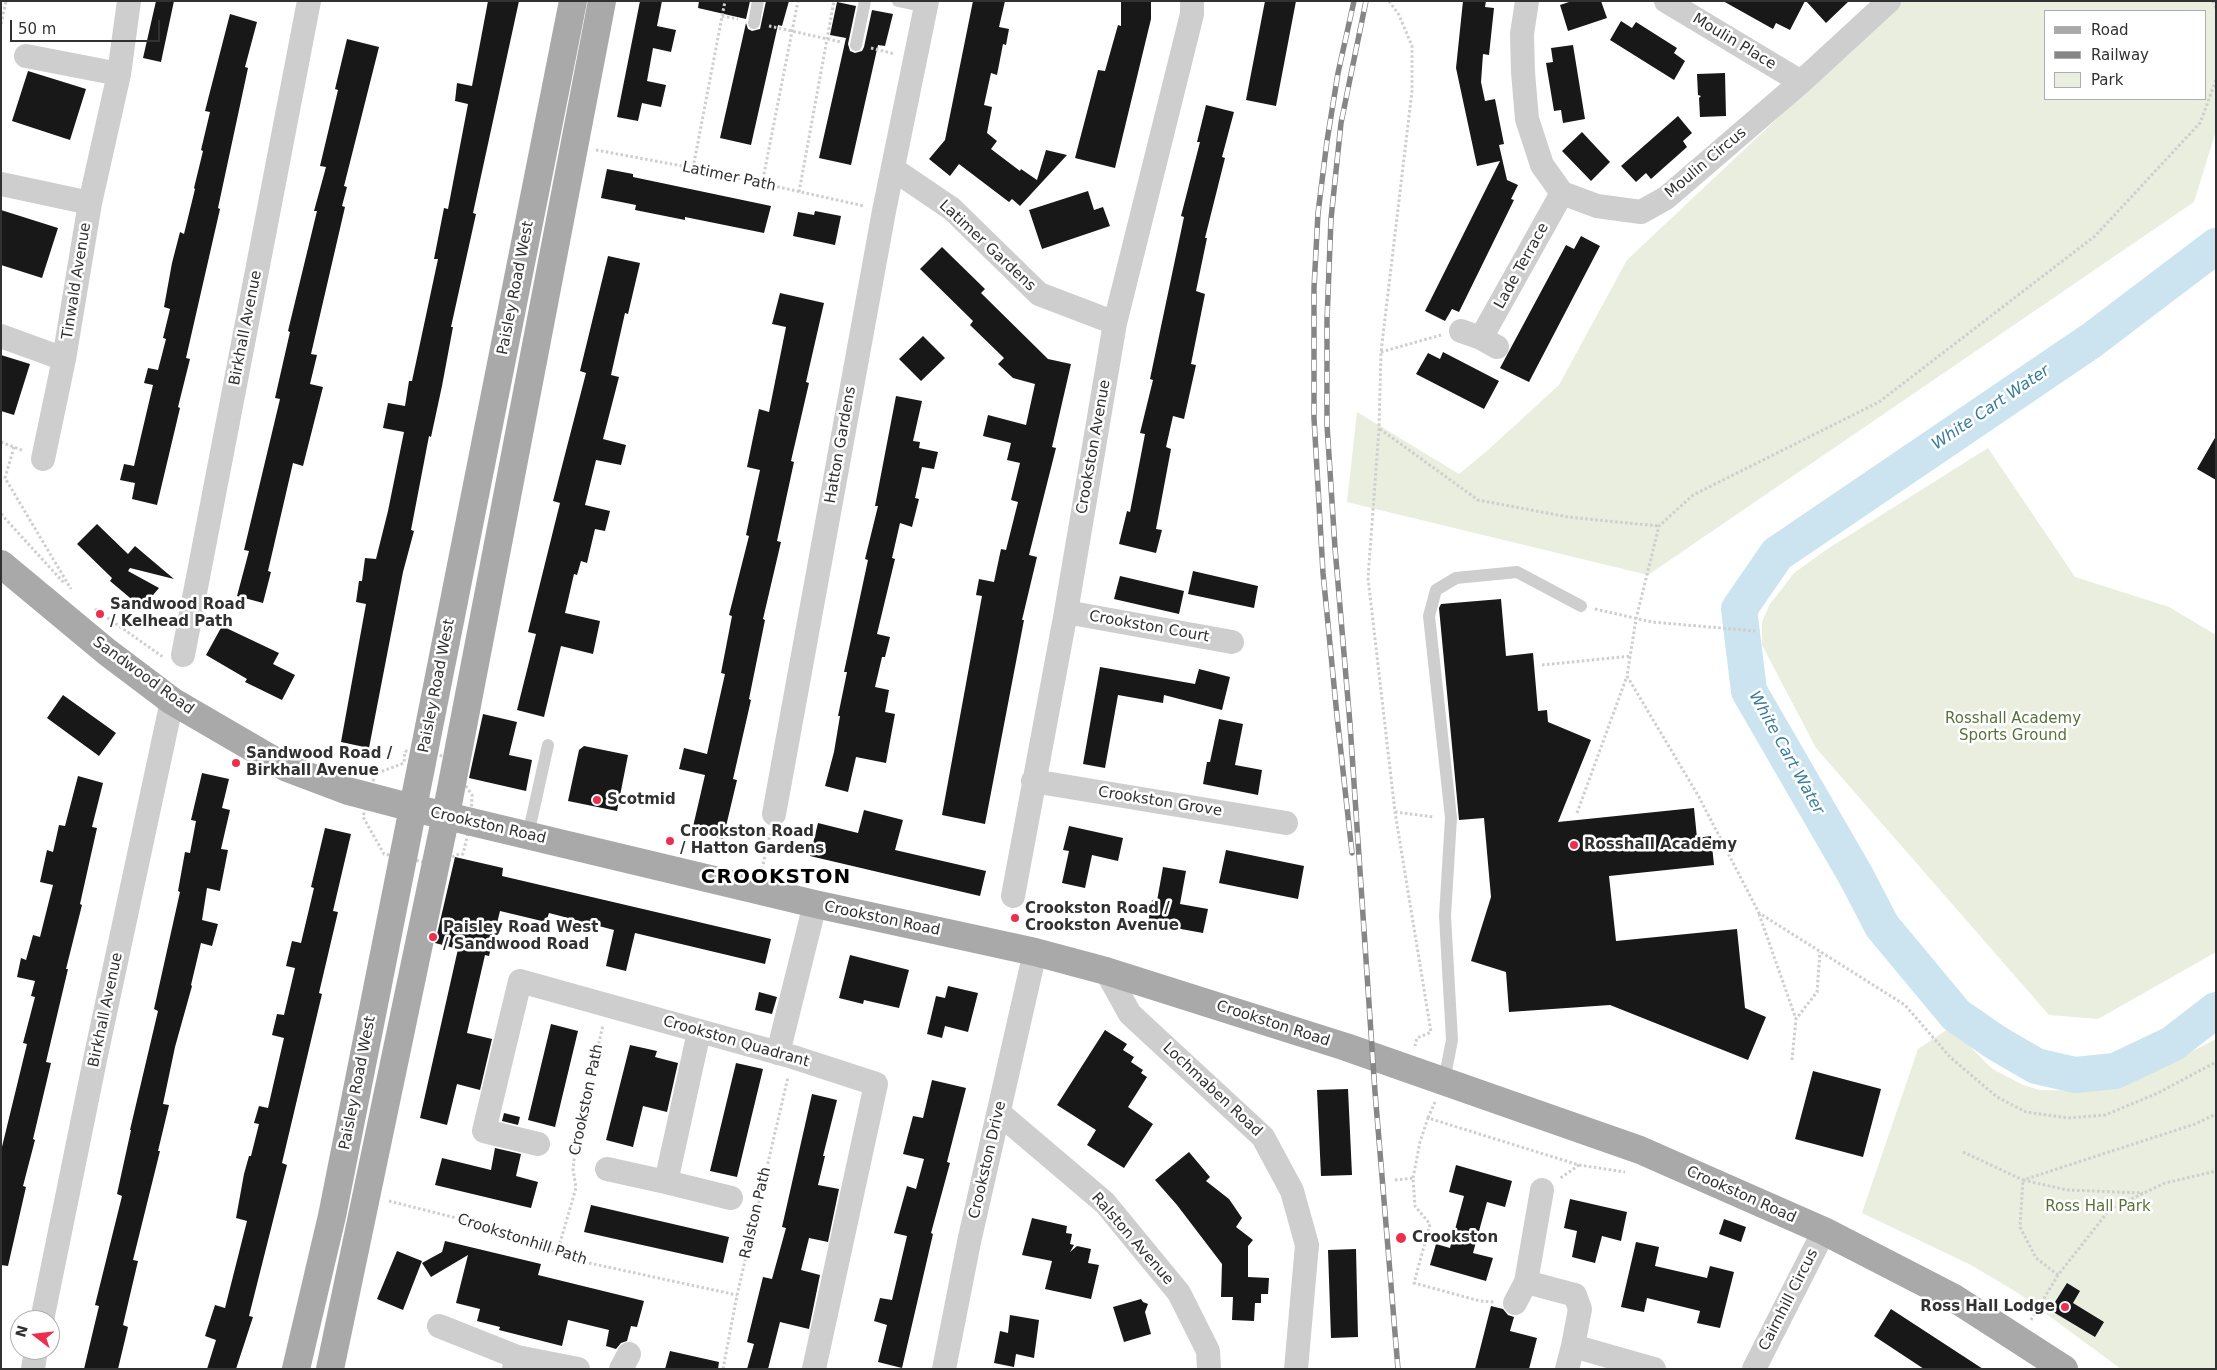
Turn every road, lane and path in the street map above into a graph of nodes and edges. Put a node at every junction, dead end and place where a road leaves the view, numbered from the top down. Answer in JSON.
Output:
{"nodes":[{"id":1,"x":6,"y":1,"type":"edge"},
{"id":2,"x":129,"y":1,"type":"edge"},
{"id":3,"x":309,"y":1,"type":"edge"},
{"id":4,"x":574,"y":1,"type":"edge"},
{"id":5,"x":602,"y":1,"type":"edge"},
{"id":6,"x":725,"y":1,"type":"edge"},
{"id":7,"x":758,"y":1,"type":"edge"},
{"id":8,"x":798,"y":1,"type":"edge"},
{"id":9,"x":834,"y":1,"type":"edge"},
{"id":10,"x":865,"y":1,"type":"edge"},
{"id":11,"x":898,"y":1,"type":"edge"},
{"id":12,"x":1192,"y":1,"type":"edge"},
{"id":13,"x":1389,"y":1,"type":"edge"},
{"id":14,"x":1527,"y":1,"type":"edge"},
{"id":15,"x":1666,"y":1,"type":"edge"},
{"id":16,"x":1889,"y":1,"type":"edge"},
{"id":17,"x":2213,"y":1,"type":"edge"},
{"id":18,"x":926,"y":4,"type":"edge"},
{"id":19,"x":2216,"y":9,"type":"edge"},
{"id":20,"x":722,"y":16,"type":"junction"},
{"id":21,"x":754,"y":23,"type":"junction"},
{"id":22,"x":1,"y":24,"type":"edge"},
{"id":23,"x":793,"y":31,"type":"junction"},
{"id":24,"x":826,"y":38,"type":"junction"},
{"id":25,"x":856,"y":45,"type":"junction"},
{"id":26,"x":26,"y":56,"type":"dead end"},
{"id":27,"x":916,"y":58,"type":"junction"},
{"id":28,"x":119,"y":74,"type":"junction"},
{"id":29,"x":2216,"y":80,"type":"edge"},
{"id":30,"x":1801,"y":82,"type":"junction"},
{"id":31,"x":574,"y":148,"type":"junction"},
{"id":32,"x":693,"y":168,"type":"junction"},
{"id":33,"x":893,"y":169,"type":"junction"},
{"id":34,"x":1,"y":184,"type":"edge"},
{"id":35,"x":762,"y":184,"type":"junction"},
{"id":36,"x":799,"y":192,"type":"junction"},
{"id":37,"x":1562,"y":193,"type":"junction"},
{"id":38,"x":90,"y":203,"type":"junction"},
{"id":39,"x":884,"y":211,"type":"junction"},
{"id":40,"x":1115,"y":323,"type":"junction"},
{"id":41,"x":1,"y":336,"type":"edge"},
{"id":42,"x":1480,"y":339,"type":"joint"},
{"id":43,"x":1381,"y":352,"type":"junction"},
{"id":44,"x":64,"y":359,"type":"junction"},
{"id":45,"x":1379,"y":429,"type":"junction"},
{"id":46,"x":14,"y":447,"type":"dead end"},
{"id":47,"x":43,"y":458,"type":"dead end"},
{"id":48,"x":1,"y":514,"type":"edge"},
{"id":49,"x":1659,"y":526,"type":"junction"},
{"id":50,"x":1,"y":542,"type":"edge"},
{"id":51,"x":1,"y":564,"type":"edge"},
{"id":52,"x":1581,"y":606,"type":"joint"},
{"id":53,"x":79,"y":612,"type":"junction"},
{"id":54,"x":1066,"y":612,"type":"junction"},
{"id":55,"x":1636,"y":619,"type":"junction"},
{"id":56,"x":1755,"y":631,"type":"dead end"},
{"id":57,"x":1232,"y":642,"type":"dead end"},
{"id":58,"x":1631,"y":656,"type":"junction"},
{"id":59,"x":177,"y":659,"type":"joint"},
{"id":60,"x":1542,"y":665,"type":"dead end"},
{"id":61,"x":1628,"y":676,"type":"junction"},
{"id":62,"x":172,"y":701,"type":"junction"},
{"id":63,"x":548,"y":745,"type":"dead end"},
{"id":64,"x":1033,"y":781,"type":"junction"},
{"id":65,"x":413,"y":808,"type":"junction"},
{"id":66,"x":1395,"y":812,"type":"junction"},
{"id":67,"x":1577,"y":813,"type":"dead end"},
{"id":68,"x":774,"y":814,"type":"joint"},
{"id":69,"x":446,"y":815,"type":"junction"},
{"id":70,"x":1451,"y":818,"type":"junction"},
{"id":71,"x":1286,"y":823,"type":"dead end"},
{"id":72,"x":528,"y":835,"type":"junction"},
{"id":73,"x":757,"y":889,"type":"junction"},
{"id":74,"x":1013,"y":896,"type":"dead end"},
{"id":75,"x":816,"y":904,"type":"junction"},
{"id":76,"x":1758,"y":913,"type":"junction"},
{"id":77,"x":1035,"y":952,"type":"junction"},
{"id":78,"x":1820,"y":952,"type":"junction"},
{"id":79,"x":1106,"y":971,"type":"junction"},
{"id":80,"x":608,"y":1005,"type":"junction"},
{"id":81,"x":1796,"y":1020,"type":"junction"},
{"id":82,"x":699,"y":1032,"type":"junction"},
{"id":83,"x":785,"y":1055,"type":"junction"},
{"id":84,"x":1792,"y":1060,"type":"dead end"},
{"id":85,"x":2216,"y":1062,"type":"edge"},
{"id":86,"x":1402,"y":1066,"type":"junction"},
{"id":87,"x":1444,"y":1081,"type":"junction"},
{"id":88,"x":999,"y":1113,"type":"junction"},
{"id":89,"x":2216,"y":1114,"type":"edge"},
{"id":90,"x":538,"y":1144,"type":"dead end"},
{"id":91,"x":1963,"y":1152,"type":"dead end"},
{"id":92,"x":607,"y":1169,"type":"dead end"},
{"id":93,"x":2216,"y":1171,"type":"edge"},
{"id":94,"x":1413,"y":1178,"type":"junction"},
{"id":95,"x":1395,"y":1180,"type":"dead end"},
{"id":96,"x":2023,"y":1180,"type":"junction"},
{"id":97,"x":666,"y":1182,"type":"junction"},
{"id":98,"x":1542,"y":1190,"type":"joint"},
{"id":99,"x":2144,"y":1193,"type":"junction"},
{"id":100,"x":366,"y":1195,"type":"junction"},
{"id":101,"x":731,"y":1198,"type":"dead end"},
{"id":102,"x":1824,"y":1231,"type":"junction"},
{"id":103,"x":557,"y":1253,"type":"junction"},
{"id":104,"x":2058,"y":1276,"type":"junction"},
{"id":105,"x":1526,"y":1282,"type":"junction"},
{"id":106,"x":737,"y":1295,"type":"junction"},
{"id":107,"x":1515,"y":1303,"type":"joint"},
{"id":108,"x":44,"y":1310,"type":"edge"},
{"id":109,"x":308,"y":1318,"type":"junction"},
{"id":110,"x":339,"y":1324,"type":"junction"},
{"id":111,"x":439,"y":1326,"type":"dead end"},
{"id":112,"x":2018,"y":1340,"type":"junction"},
{"id":113,"x":1573,"y":1346,"type":"junction"},
{"id":114,"x":516,"y":1363,"type":"edge"},
{"id":115,"x":808,"y":1365,"type":"edge"},
{"id":116,"x":296,"y":1369,"type":"edge"},
{"id":117,"x":330,"y":1369,"type":"edge"},
{"id":118,"x":578,"y":1369,"type":"edge"},
{"id":119,"x":723,"y":1369,"type":"edge"},
{"id":120,"x":944,"y":1369,"type":"edge"},
{"id":121,"x":1209,"y":1369,"type":"edge"},
{"id":122,"x":1296,"y":1369,"type":"edge"},
{"id":123,"x":1567,"y":1369,"type":"edge"},
{"id":124,"x":1654,"y":1369,"type":"edge"},
{"id":125,"x":1754,"y":1369,"type":"edge"},
{"id":126,"x":2064,"y":1369,"type":"edge"}],
"edges":[{"from":1,"to":22,"type":"path"},
{"from":2,"to":28,"type":"street","name":"Tinwald Avenue"},
{"from":3,"to":59,"type":"street","name":"Birkhall Avenue"},
{"from":4,"to":65,"type":"main road","name":"Paisley Road West"},
{"from":5,"to":31,"type":"main road","name":"Paisley Road West"},
{"from":6,"to":20,"type":"path"},
{"from":7,"to":21,"type":"lane"},
{"from":8,"to":23,"type":"path"},
{"from":9,"to":24,"type":"path"},
{"from":10,"to":25,"type":"lane"},
{"from":11,"to":18,"type":"lane"},
{"from":12,"to":40,"type":"street","name":"Crookston Avenue"},
{"from":13,"to":43,"type":"path"},
{"from":14,"to":37,"type":"street"},
{"from":15,"to":30,"type":"street","name":"Moulin Place"},
{"from":16,"to":30,"type":"street","name":"Moulin Circus"},
{"from":17,"to":19,"type":"path"},
{"from":18,"to":27,"type":"street","name":"Hatton Gardens"},
{"from":20,"to":21,"type":"path"},
{"from":20,"to":32,"type":"path"},
{"from":21,"to":23,"type":"path"},
{"from":23,"to":24,"type":"path"},
{"from":23,"to":35,"type":"path"},
{"from":24,"to":25,"type":"path"},
{"from":24,"to":36,"type":"path"},
{"from":25,"to":27,"type":"path"},
{"from":26,"to":28,"type":"street"},
{"from":27,"to":33,"type":"street","name":"Hatton Gardens"},
{"from":28,"to":38,"type":"street","name":"Tinwald Avenue"},
{"from":29,"to":49,"type":"path"},
{"from":30,"to":37,"type":"street","name":"Moulin Circus"},
{"from":31,"to":32,"type":"path","name":"Latimer Path"},
{"from":31,"to":69,"type":"main road","name":"Paisley Road West"},
{"from":32,"to":35,"type":"path","name":"Latimer Path"},
{"from":33,"to":39,"type":"street","name":"Hatton Gardens"},
{"from":33,"to":40,"type":"street","name":"Latimer Gardens"},
{"from":34,"to":38,"type":"street","name":"Tinwald Avenue"},
{"from":35,"to":36,"type":"path","name":"Latimer Path"},
{"from":36,"to":39,"type":"path","name":"Latimer Path"},
{"from":37,"to":42,"type":"street","name":"Lade Terrace"},
{"from":38,"to":44,"type":"street","name":"Tinwald Avenue"},
{"from":39,"to":68,"type":"street","name":"Hatton Gardens"},
{"from":40,"to":54,"type":"street","name":"Crookston Avenue"},
{"from":41,"to":44,"type":"street","name":"Tinwald Avenue"},
{"from":42,"to":43,"type":"path"},
{"from":43,"to":45,"type":"path"},
{"from":44,"to":47,"type":"street","name":"Tinwald Avenue"},
{"from":45,"to":49,"type":"path"},
{"from":45,"to":66,"type":"path"},
{"from":46,"to":48,"type":"path"},
{"from":49,"to":55,"type":"path"},
{"from":50,"to":53,"type":"main road","name":"Sandwood Road"},
{"from":51,"to":53,"type":"main road","name":"Sandwood Road"},
{"from":52,"to":55,"type":"path"},
{"from":52,"to":70,"type":"lane"},
{"from":53,"to":59,"type":"path"},
{"from":53,"to":62,"type":"main road","name":"Sandwood Road"},
{"from":54,"to":57,"type":"street","name":"Crookston Court"},
{"from":54,"to":64,"type":"street","name":"Crookston Avenue"},
{"from":55,"to":56,"type":"path"},
{"from":55,"to":58,"type":"path"},
{"from":58,"to":60,"type":"path"},
{"from":58,"to":61,"type":"path"},
{"from":61,"to":67,"type":"path"},
{"from":61,"to":76,"type":"path"},
{"from":62,"to":65,"type":"main road","name":"Sandwood Road"},
{"from":62,"to":108,"type":"street","name":"Birkhall Avenue"},
{"from":63,"to":72,"type":"lane"},
{"from":64,"to":71,"type":"street","name":"Crookston Grove"},
{"from":64,"to":74,"type":"street","name":"Crookston Avenue"},
{"from":65,"to":69,"type":"main road","name":"Crookston Road"},
{"from":65,"to":109,"type":"main road","name":"Paisley Road West"},
{"from":66,"to":70,"type":"path"},
{"from":66,"to":86,"type":"path"},
{"from":68,"to":73,"type":"path"},
{"from":69,"to":72,"type":"main road","name":"Crookston Road"},
{"from":69,"to":100,"type":"main road","name":"Paisley Road West"},
{"from":70,"to":87,"type":"lane"},
{"from":72,"to":73,"type":"main road","name":"Crookston Road"},
{"from":73,"to":75,"type":"main road","name":"Crookston Road"},
{"from":75,"to":77,"type":"main road","name":"Crookston Road"},
{"from":75,"to":83,"type":"street"},
{"from":76,"to":78,"type":"path"},
{"from":76,"to":81,"type":"path"},
{"from":77,"to":79,"type":"main road","name":"Crookston Road"},
{"from":77,"to":88,"type":"street","name":"Crookston Drive"},
{"from":78,"to":81,"type":"path"},
{"from":78,"to":85,"type":"path"},
{"from":79,"to":86,"type":"main road","name":"Crookston Road"},
{"from":79,"to":122,"type":"street","name":"Lochmaben Road"},
{"from":80,"to":82,"type":"street","name":"Crookston Quadrant"},
{"from":80,"to":90,"type":"street","name":"Crookston Quadrant"},
{"from":80,"to":103,"type":"path","name":"Crookston Path"},
{"from":81,"to":84,"type":"path"},
{"from":82,"to":83,"type":"street","name":"Crookston Quadrant"},
{"from":82,"to":97,"type":"street"},
{"from":83,"to":106,"type":"path","name":"Ralston Path"},
{"from":83,"to":115,"type":"street","name":"Crookston Quadrant"},
{"from":86,"to":87,"type":"main road","name":"Crookston Road"},
{"from":87,"to":102,"type":"main road","name":"Crookston Road"},
{"from":88,"to":120,"type":"street","name":"Crookston Drive"},
{"from":88,"to":121,"type":"street","name":"Ralston Avenue"},
{"from":89,"to":96,"type":"path"},
{"from":91,"to":96,"type":"path"},
{"from":92,"to":97,"type":"street"},
{"from":93,"to":99,"type":"path"},
{"from":94,"to":95,"type":"path"},
{"from":94,"to":98,"type":"path"},
{"from":94,"to":107,"type":"path"},
{"from":96,"to":99,"type":"path"},
{"from":96,"to":104,"type":"path"},
{"from":97,"to":101,"type":"street"},
{"from":98,"to":105,"type":"street"},
{"from":99,"to":104,"type":"path"},
{"from":100,"to":103,"type":"path","name":"Crookstonhill Path"},
{"from":100,"to":110,"type":"main road","name":"Paisley Road West"},
{"from":102,"to":112,"type":"main road","name":"Crookston Road"},
{"from":102,"to":125,"type":"street","name":"Cairnhill Circus"},
{"from":103,"to":106,"type":"path","name":"Crookstonhill Path"},
{"from":104,"to":112,"type":"path"},
{"from":105,"to":107,"type":"street"},
{"from":105,"to":113,"type":"street"},
{"from":106,"to":119,"type":"path","name":"Ralston Path"},
{"from":109,"to":110,"type":"main road"},
{"from":109,"to":116,"type":"main road","name":"Paisley Road West"},
{"from":110,"to":117,"type":"main road","name":"Paisley Road West"},
{"from":111,"to":114,"type":"street"},
{"from":112,"to":126,"type":"main road","name":"Crookston Road"},
{"from":113,"to":123,"type":"street"},
{"from":113,"to":124,"type":"street"},
{"from":114,"to":118,"type":"street"}]}
